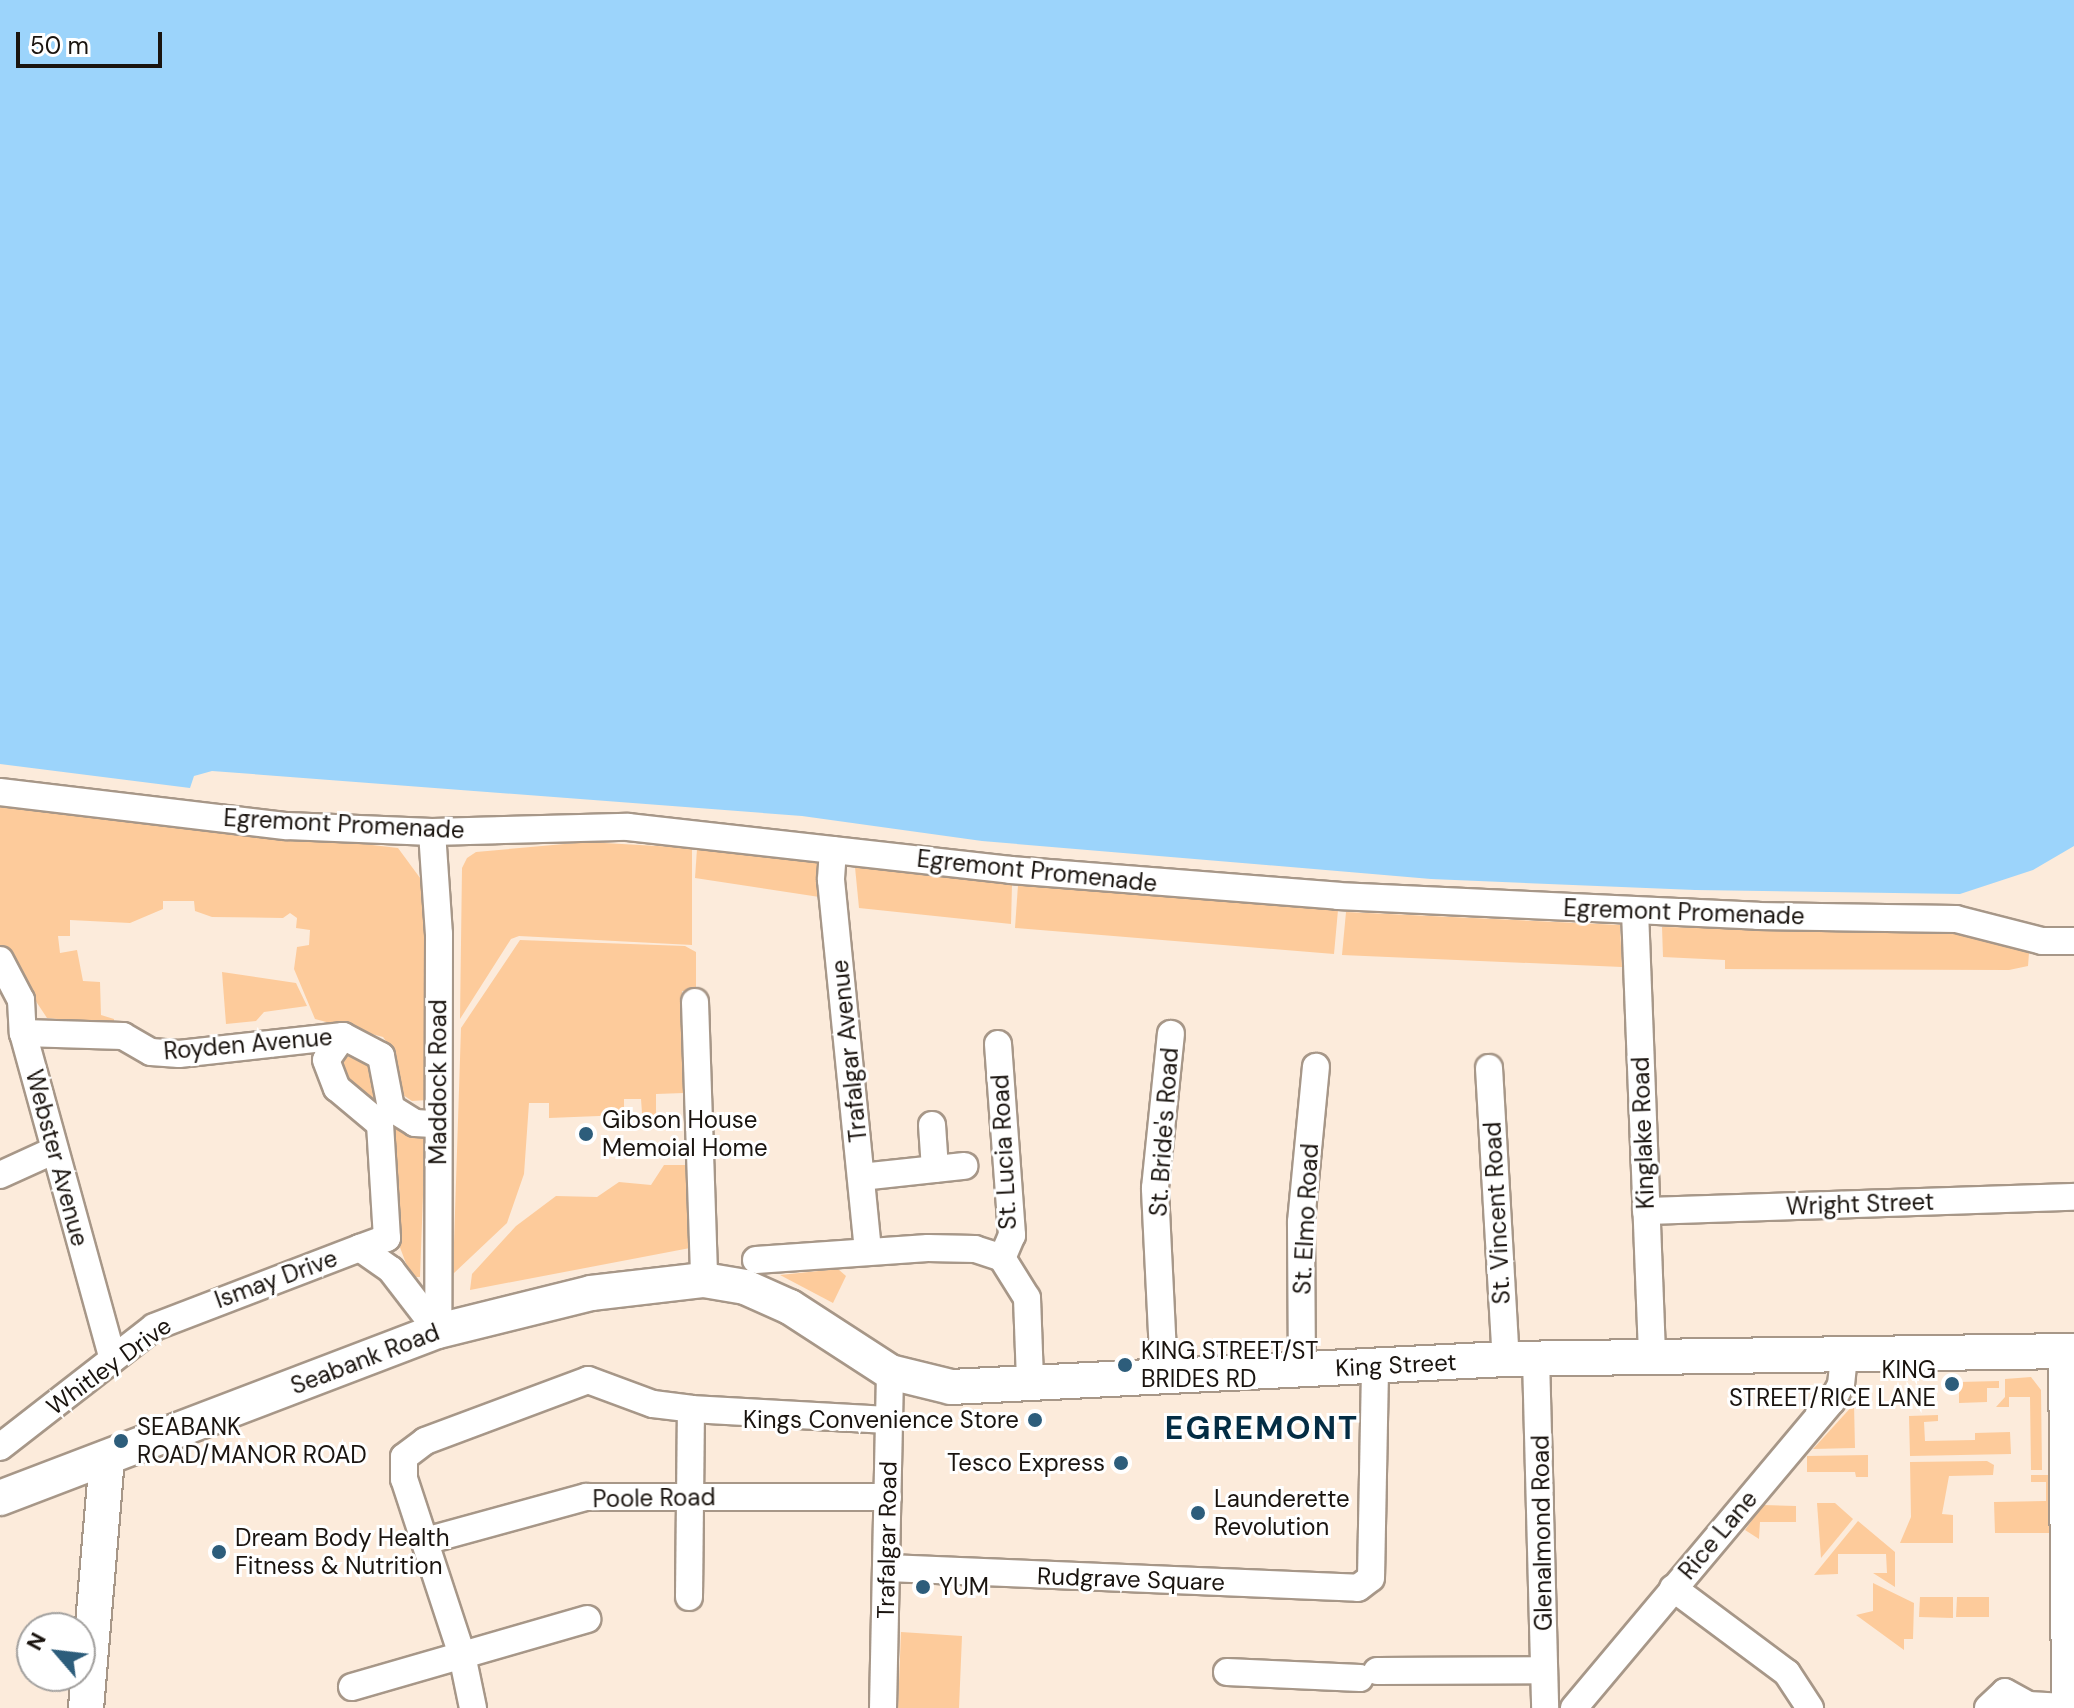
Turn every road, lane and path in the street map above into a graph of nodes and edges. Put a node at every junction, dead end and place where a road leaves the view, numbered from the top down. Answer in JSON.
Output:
{"nodes":[{"id":1,"x":0,"y":792,"type":"edge"},
{"id":2,"x":432,"y":832,"type":"junction"},
{"id":3,"x":833,"y":850,"type":"junction"},
{"id":4,"x":1635,"y":911,"type":"junction"},
{"id":5,"x":2074,"y":941,"type":"edge"},
{"id":6,"x":0,"y":960,"type":"edge"},
{"id":7,"x":695,"y":1002,"type":"dead end"},
{"id":8,"x":23,"y":1033,"type":"junction"},
{"id":9,"x":1171,"y":1034,"type":"dead end"},
{"id":10,"x":343,"y":1036,"type":"junction"},
{"id":11,"x":998,"y":1044,"type":"dead end"},
{"id":12,"x":1316,"y":1067,"type":"dead end"},
{"id":13,"x":1489,"y":1068,"type":"dead end"},
{"id":14,"x":437,"y":1124,"type":"junction"},
{"id":15,"x":932,"y":1125,"type":"dead end"},
{"id":16,"x":55,"y":1150,"type":"junction"},
{"id":17,"x":964,"y":1166,"type":"dead end"},
{"id":18,"x":935,"y":1169,"type":"junction"},
{"id":19,"x":0,"y":1175,"type":"edge"},
{"id":20,"x":861,"y":1177,"type":"junction"},
{"id":21,"x":2074,"y":1197,"type":"edge"},
{"id":22,"x":1646,"y":1211,"type":"junction"},
{"id":23,"x":360,"y":1248,"type":"junction"},
{"id":24,"x":868,"y":1251,"type":"junction"},
{"id":25,"x":1002,"y":1258,"type":"junction"},
{"id":26,"x":750,"y":1273,"type":"junction"},
{"id":27,"x":704,"y":1280,"type":"junction"},
{"id":28,"x":192,"y":1309,"type":"joint"},
{"id":29,"x":438,"y":1331,"type":"junction"},
{"id":30,"x":2068,"y":1351,"type":"edge"},
{"id":31,"x":1652,"y":1355,"type":"junction"},
{"id":32,"x":1844,"y":1355,"type":"junction"},
{"id":33,"x":1521,"y":1358,"type":"junction"},
{"id":34,"x":113,"y":1359,"type":"junction"},
{"id":35,"x":1375,"y":1364,"type":"junction"},
{"id":36,"x":1302,"y":1371,"type":"junction"},
{"id":37,"x":890,"y":1372,"type":"junction"},
{"id":38,"x":1164,"y":1374,"type":"junction"},
{"id":39,"x":1030,"y":1381,"type":"junction"},
{"id":40,"x":691,"y":1409,"type":"junction"},
{"id":41,"x":888,"y":1420,"type":"junction"},
{"id":42,"x":0,"y":1447,"type":"edge"},
{"id":43,"x":107,"y":1458,"type":"junction"},
{"id":44,"x":690,"y":1497,"type":"junction"},
{"id":45,"x":888,"y":1497,"type":"junction"},
{"id":46,"x":0,"y":1498,"type":"edge"},
{"id":47,"x":425,"y":1541,"type":"junction"},
{"id":48,"x":888,"y":1568,"type":"junction"},
{"id":49,"x":1673,"y":1588,"type":"junction"},
{"id":50,"x":689,"y":1597,"type":"dead end"},
{"id":51,"x":587,"y":1619,"type":"dead end"},
{"id":52,"x":462,"y":1655,"type":"junction"},
{"id":53,"x":1544,"y":1670,"type":"junction"},
{"id":54,"x":1227,"y":1672,"type":"dead end"},
{"id":55,"x":352,"y":1687,"type":"dead end"},
{"id":56,"x":86,"y":1708,"type":"edge"},
{"id":57,"x":473,"y":1708,"type":"edge"},
{"id":58,"x":883,"y":1708,"type":"edge"},
{"id":59,"x":1545,"y":1708,"type":"edge"},
{"id":60,"x":1574,"y":1708,"type":"edge"},
{"id":61,"x":1810,"y":1708,"type":"edge"},
{"id":62,"x":1988,"y":1708,"type":"edge"},
{"id":63,"x":2065,"y":1708,"type":"edge"}],
"edges":[{"from":1,"to":2,"type":"street","name":"Egremont Promenade"},
{"from":2,"to":3,"type":"street","name":"Egremont Promenade"},
{"from":2,"to":14,"type":"street","name":"Maddock Road"},
{"from":3,"to":4,"type":"street","name":"Egremont Promenade"},
{"from":3,"to":20,"type":"street","name":"Trafalgar Avenue"},
{"from":4,"to":5,"type":"street","name":"Egremont Promenade"},
{"from":4,"to":22,"type":"street","name":"Kinglake Road"},
{"from":6,"to":8,"type":"street","name":"Webster Avenue"},
{"from":7,"to":27,"type":"street"},
{"from":8,"to":10,"type":"street","name":"Royden Avenue"},
{"from":8,"to":16,"type":"street","name":"Webster Avenue"},
{"from":9,"to":38,"type":"street","name":"St. Bride's Road"},
{"from":10,"to":14,"type":"street","name":"Royden Avenue"},
{"from":10,"to":23,"type":"street","name":"Ismay Drive"},
{"from":11,"to":25,"type":"street","name":"St. Lucia Road"},
{"from":12,"to":36,"type":"street","name":"St. Elmo Road"},
{"from":13,"to":33,"type":"street","name":"St. Vincent Road"},
{"from":14,"to":29,"type":"street","name":"Maddock Road"},
{"from":15,"to":18,"type":"street"},
{"from":16,"to":19,"type":"street"},
{"from":16,"to":34,"type":"street","name":"Webster Avenue"},
{"from":17,"to":18,"type":"street"},
{"from":18,"to":20,"type":"street"},
{"from":20,"to":24,"type":"street","name":"Trafalgar Avenue"},
{"from":21,"to":22,"type":"street","name":"Wright Street"},
{"from":22,"to":31,"type":"street","name":"Kinglake Road"},
{"from":23,"to":28,"type":"street","name":"Ismay Drive"},
{"from":23,"to":29,"type":"street"},
{"from":24,"to":25,"type":"street","name":"Seabank Road"},
{"from":24,"to":26,"type":"street","name":"Seabank Road"},
{"from":25,"to":39,"type":"street"},
{"from":26,"to":27,"type":"main road","name":"Seabank Road"},
{"from":26,"to":37,"type":"main road","name":"King Street"},
{"from":27,"to":29,"type":"main road","name":"Seabank Road"},
{"from":28,"to":34,"type":"street","name":"Whitley Drive"},
{"from":29,"to":43,"type":"main road","name":"Seabank Road"},
{"from":30,"to":32,"type":"main road","name":"King Street"},
{"from":30,"to":63,"type":"street"},
{"from":31,"to":32,"type":"main road","name":"King Street"},
{"from":31,"to":33,"type":"main road","name":"King Street"},
{"from":32,"to":49,"type":"street","name":"Rice Lane"},
{"from":33,"to":35,"type":"main road","name":"King Street"},
{"from":33,"to":53,"type":"street","name":"Glenalmond Road"},
{"from":34,"to":42,"type":"street","name":"Whitley Drive"},
{"from":35,"to":36,"type":"main road","name":"King Street"},
{"from":35,"to":48,"type":"street","name":"Rudgrave Square"},
{"from":36,"to":38,"type":"main road","name":"King Street"},
{"from":37,"to":39,"type":"main road","name":"King Street"},
{"from":37,"to":41,"type":"street","name":"Trafalgar Road"},
{"from":38,"to":39,"type":"main road","name":"King Street"},
{"from":40,"to":41,"type":"street"},
{"from":40,"to":44,"type":"street"},
{"from":40,"to":47,"type":"street"},
{"from":41,"to":45,"type":"street","name":"Trafalgar Road"},
{"from":43,"to":46,"type":"main road","name":"Seabank Road"},
{"from":43,"to":56,"type":"main road"},
{"from":44,"to":45,"type":"street","name":"Poole Road"},
{"from":44,"to":47,"type":"street","name":"Poole Road"},
{"from":44,"to":50,"type":"street"},
{"from":45,"to":48,"type":"street","name":"Trafalgar Road"},
{"from":47,"to":52,"type":"street"},
{"from":48,"to":58,"type":"street","name":"Trafalgar Road"},
{"from":49,"to":60,"type":"street","name":"Rice Lane"},
{"from":49,"to":61,"type":"street"},
{"from":51,"to":52,"type":"street"},
{"from":52,"to":55,"type":"street"},
{"from":52,"to":57,"type":"street"},
{"from":53,"to":54,"type":"street"},
{"from":53,"to":59,"type":"street","name":"Glenalmond Road"},
{"from":62,"to":63,"type":"street"}]}
